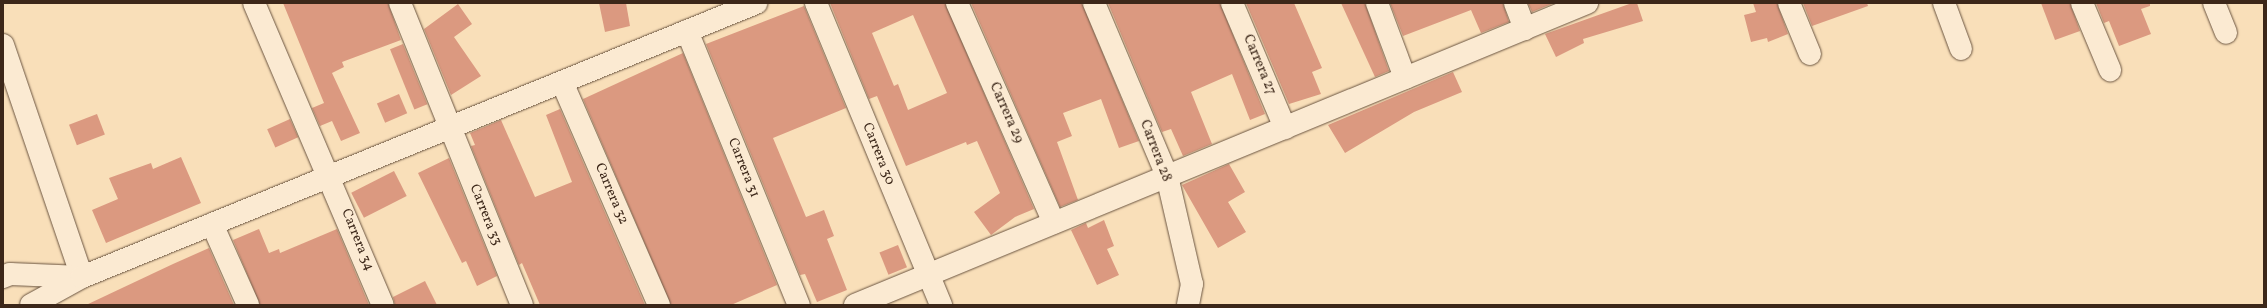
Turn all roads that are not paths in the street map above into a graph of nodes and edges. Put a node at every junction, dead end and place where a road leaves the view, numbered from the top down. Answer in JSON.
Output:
{"nodes":[{"id":1,"x":254,"y":3,"type":"edge"},
{"id":2,"x":400,"y":3,"type":"edge"},
{"id":3,"x":756,"y":3,"type":"edge"},
{"id":4,"x":816,"y":3,"type":"edge"},
{"id":5,"x":957,"y":3,"type":"edge"},
{"id":6,"x":1094,"y":3,"type":"edge"},
{"id":7,"x":1232,"y":3,"type":"edge"},
{"id":8,"x":1377,"y":3,"type":"edge"},
{"id":9,"x":1515,"y":3,"type":"edge"},
{"id":10,"x":1588,"y":3,"type":"edge"},
{"id":11,"x":1789,"y":3,"type":"edge"},
{"id":12,"x":1944,"y":3,"type":"edge"},
{"id":13,"x":2082,"y":3,"type":"edge"},
{"id":14,"x":2214,"y":3,"type":"edge"},
{"id":15,"x":1525,"y":29,"type":"junction"},
{"id":16,"x":687,"y":31,"type":"junction"},
{"id":17,"x":2226,"y":32,"type":"dead end"},
{"id":18,"x":3,"y":45,"type":"edge"},
{"id":19,"x":1961,"y":49,"type":"dead end"},
{"id":20,"x":1810,"y":54,"type":"dead end"},
{"id":21,"x":2110,"y":70,"type":"dead end"},
{"id":22,"x":1405,"y":78,"type":"junction"},
{"id":23,"x":562,"y":82,"type":"junction"},
{"id":24,"x":449,"y":125,"type":"junction"},
{"id":25,"x":1285,"y":128,"type":"junction"},
{"id":26,"x":330,"y":176,"type":"junction"},
{"id":27,"x":1167,"y":176,"type":"junction"},
{"id":28,"x":1054,"y":223,"type":"junction"},
{"id":29,"x":212,"y":224,"type":"junction"},
{"id":30,"x":928,"y":275,"type":"junction"},
{"id":31,"x":82,"y":276,"type":"junction"},
{"id":32,"x":3,"y":277,"type":"edge"},
{"id":33,"x":31,"y":305,"type":"edge"},
{"id":34,"x":248,"y":305,"type":"edge"},
{"id":35,"x":383,"y":305,"type":"edge"},
{"id":36,"x":522,"y":305,"type":"edge"},
{"id":37,"x":659,"y":305,"type":"edge"},
{"id":38,"x":799,"y":305,"type":"edge"},
{"id":39,"x":855,"y":305,"type":"edge"},
{"id":40,"x":941,"y":305,"type":"edge"},
{"id":41,"x":1188,"y":305,"type":"edge"}],
"edges":[{"from":1,"to":26,"type":"street","name":"Carrera 34"},
{"from":2,"to":24,"type":"street","name":"Carrera 33"},
{"from":3,"to":16,"type":"street"},
{"from":4,"to":30,"type":"street","name":"Carrera 30"},
{"from":5,"to":28,"type":"street","name":"Carrera 29"},
{"from":6,"to":27,"type":"street","name":"Carrera 28"},
{"from":7,"to":25,"type":"street","name":"Carrera 27"},
{"from":8,"to":22,"type":"street"},
{"from":9,"to":15,"type":"street"},
{"from":10,"to":15,"type":"street"},
{"from":11,"to":20,"type":"street"},
{"from":12,"to":19,"type":"street"},
{"from":13,"to":21,"type":"street"},
{"from":14,"to":17,"type":"street"},
{"from":15,"to":22,"type":"street"},
{"from":16,"to":23,"type":"street"},
{"from":16,"to":38,"type":"street","name":"Carrera 31"},
{"from":18,"to":31,"type":"street"},
{"from":22,"to":25,"type":"street"},
{"from":23,"to":24,"type":"street"},
{"from":23,"to":37,"type":"street","name":"Carrera 32"},
{"from":24,"to":26,"type":"street"},
{"from":24,"to":36,"type":"street","name":"Carrera 33"},
{"from":25,"to":27,"type":"street"},
{"from":26,"to":29,"type":"street"},
{"from":26,"to":35,"type":"street","name":"Carrera 34"},
{"from":27,"to":28,"type":"street"},
{"from":27,"to":41,"type":"street","name":"Carrera 28"},
{"from":28,"to":30,"type":"street"},
{"from":29,"to":31,"type":"street"},
{"from":29,"to":34,"type":"street"},
{"from":30,"to":39,"type":"street"},
{"from":30,"to":40,"type":"street","name":"Carrera 30"},
{"from":31,"to":32,"type":"street"},
{"from":31,"to":33,"type":"street"}]}
